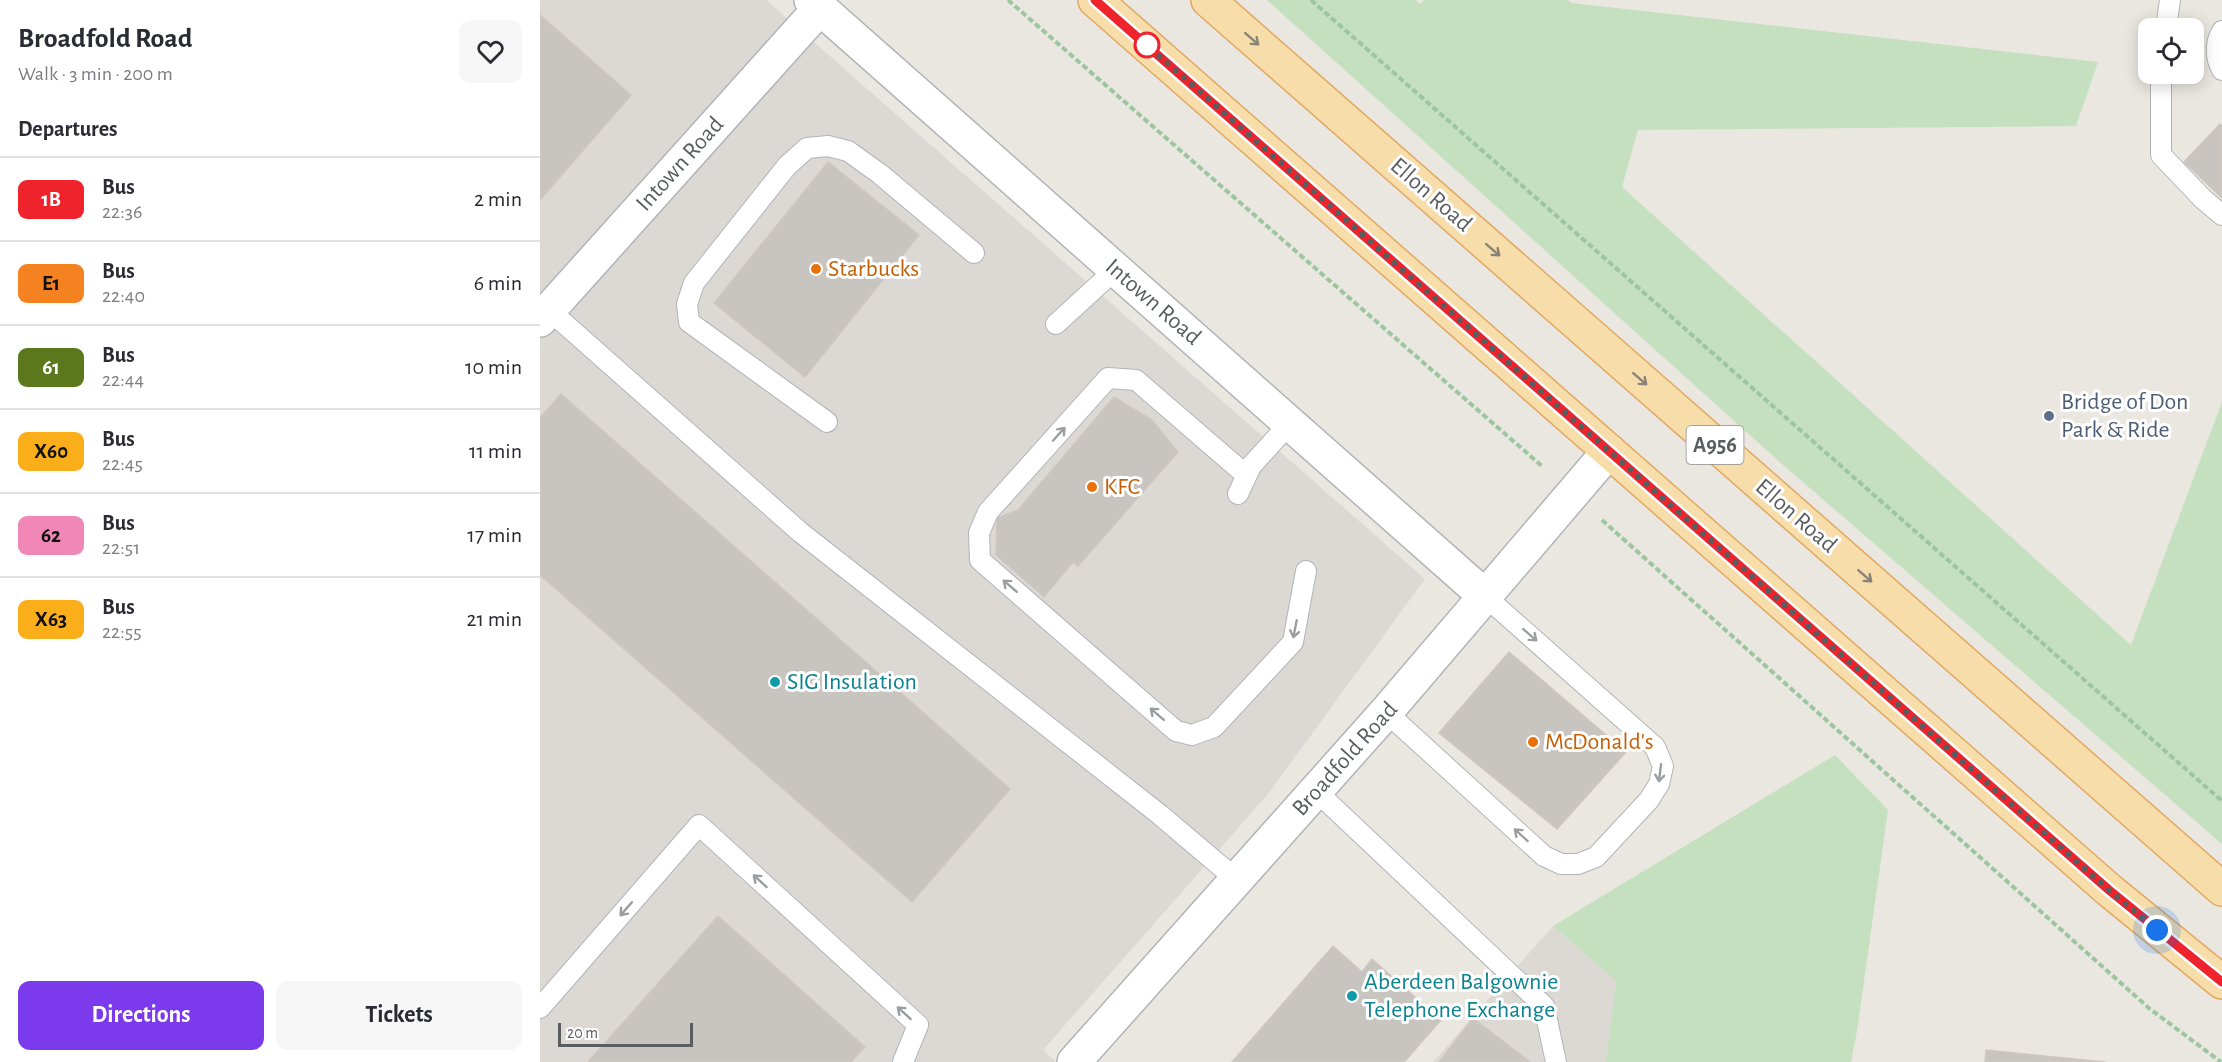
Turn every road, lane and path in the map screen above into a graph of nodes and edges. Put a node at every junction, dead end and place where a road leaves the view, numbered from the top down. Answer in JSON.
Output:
{"nodes":[{"id":1,"x":1008,"y":0,"type":"edge"},
{"id":2,"x":1095,"y":0,"type":"edge"},
{"id":3,"x":1208,"y":0,"type":"edge"},
{"id":4,"x":1311,"y":0,"type":"edge"},
{"id":5,"x":2170,"y":0,"type":"edge"},
{"id":6,"x":815,"y":4,"type":"edge"},
{"id":7,"x":2167,"y":18,"type":"edge"},
{"id":8,"x":2222,"y":31,"type":"edge"},
{"id":9,"x":2222,"y":70,"type":"edge"},
{"id":10,"x":2161,"y":84,"type":"edge"},
{"id":11,"x":2222,"y":215,"type":"edge"},
{"id":12,"x":974,"y":253,"type":"dead end"},
{"id":13,"x":1116,"y":269,"type":"junction"},
{"id":14,"x":544,"y":315,"type":"edge"},
{"id":15,"x":1056,"y":324,"type":"dead end"},
{"id":16,"x":827,"y":422,"type":"dead end"},
{"id":17,"x":1290,"y":423,"type":"junction"},
{"id":18,"x":1609,"y":451,"type":"junction"},
{"id":19,"x":1546,"y":470,"type":"dead end"},
{"id":20,"x":1246,"y":475,"type":"junction"},
{"id":21,"x":1238,"y":494,"type":"dead end"},
{"id":22,"x":1607,"y":524,"type":"dead end"},
{"id":23,"x":1306,"y":571,"type":"dead end"},
{"id":24,"x":1486,"y":597,"type":"junction"},
{"id":25,"x":1386,"y":712,"type":"junction"},
{"id":26,"x":1316,"y":791,"type":"junction"},
{"id":27,"x":2222,"y":801,"type":"edge"},
{"id":28,"x":1237,"y":880,"type":"junction"},
{"id":29,"x":2222,"y":889,"type":"edge"},
{"id":30,"x":2222,"y":982,"type":"edge"},
{"id":31,"x":540,"y":1008,"type":"edge"},
{"id":32,"x":903,"y":1062,"type":"edge"},
{"id":33,"x":1074,"y":1062,"type":"edge"},
{"id":34,"x":1556,"y":1062,"type":"edge"},
{"id":35,"x":2221,"y":1062,"type":"edge"}],
"edges":[{"from":1,"to":19,"type":"path"},
{"from":2,"to":18,"type":"main road"},
{"from":3,"to":29,"type":"main road","name":"Ellon Road","number":"A956","one_way":true},
{"from":4,"to":27,"type":"path"},
{"from":5,"to":7,"type":"lane"},
{"from":6,"to":13,"type":"street","name":"Intown Road"},
{"from":6,"to":14,"type":"street","name":"Intown Road"},
{"from":8,"to":9,"type":"lane"},
{"from":10,"to":11,"type":"lane"},
{"from":12,"to":16,"type":"lane"},
{"from":13,"to":15,"type":"lane"},
{"from":13,"to":17,"type":"street","name":"Intown Road"},
{"from":14,"to":28,"type":"lane"},
{"from":17,"to":20,"type":"lane"},
{"from":17,"to":24,"type":"street","name":"Intown Road"},
{"from":18,"to":24,"type":"street","name":"Broadfold Road"},
{"from":18,"to":30,"type":"main road"},
{"from":20,"to":21,"type":"lane"},
{"from":23,"to":20,"type":"lane","one_way":true},
{"from":22,"to":35,"type":"path"},
{"from":24,"to":25,"type":"street","name":"Broadfold Road"},
{"from":24,"to":25,"type":"lane","one_way":true},
{"from":25,"to":26,"type":"street","name":"Broadfold Road"},
{"from":26,"to":28,"type":"street","name":"Broadfold Road"},
{"from":26,"to":34,"type":"lane"},
{"from":28,"to":33,"type":"street","name":"Broadfold Road"},
{"from":32,"to":31,"type":"lane","one_way":true}]}
